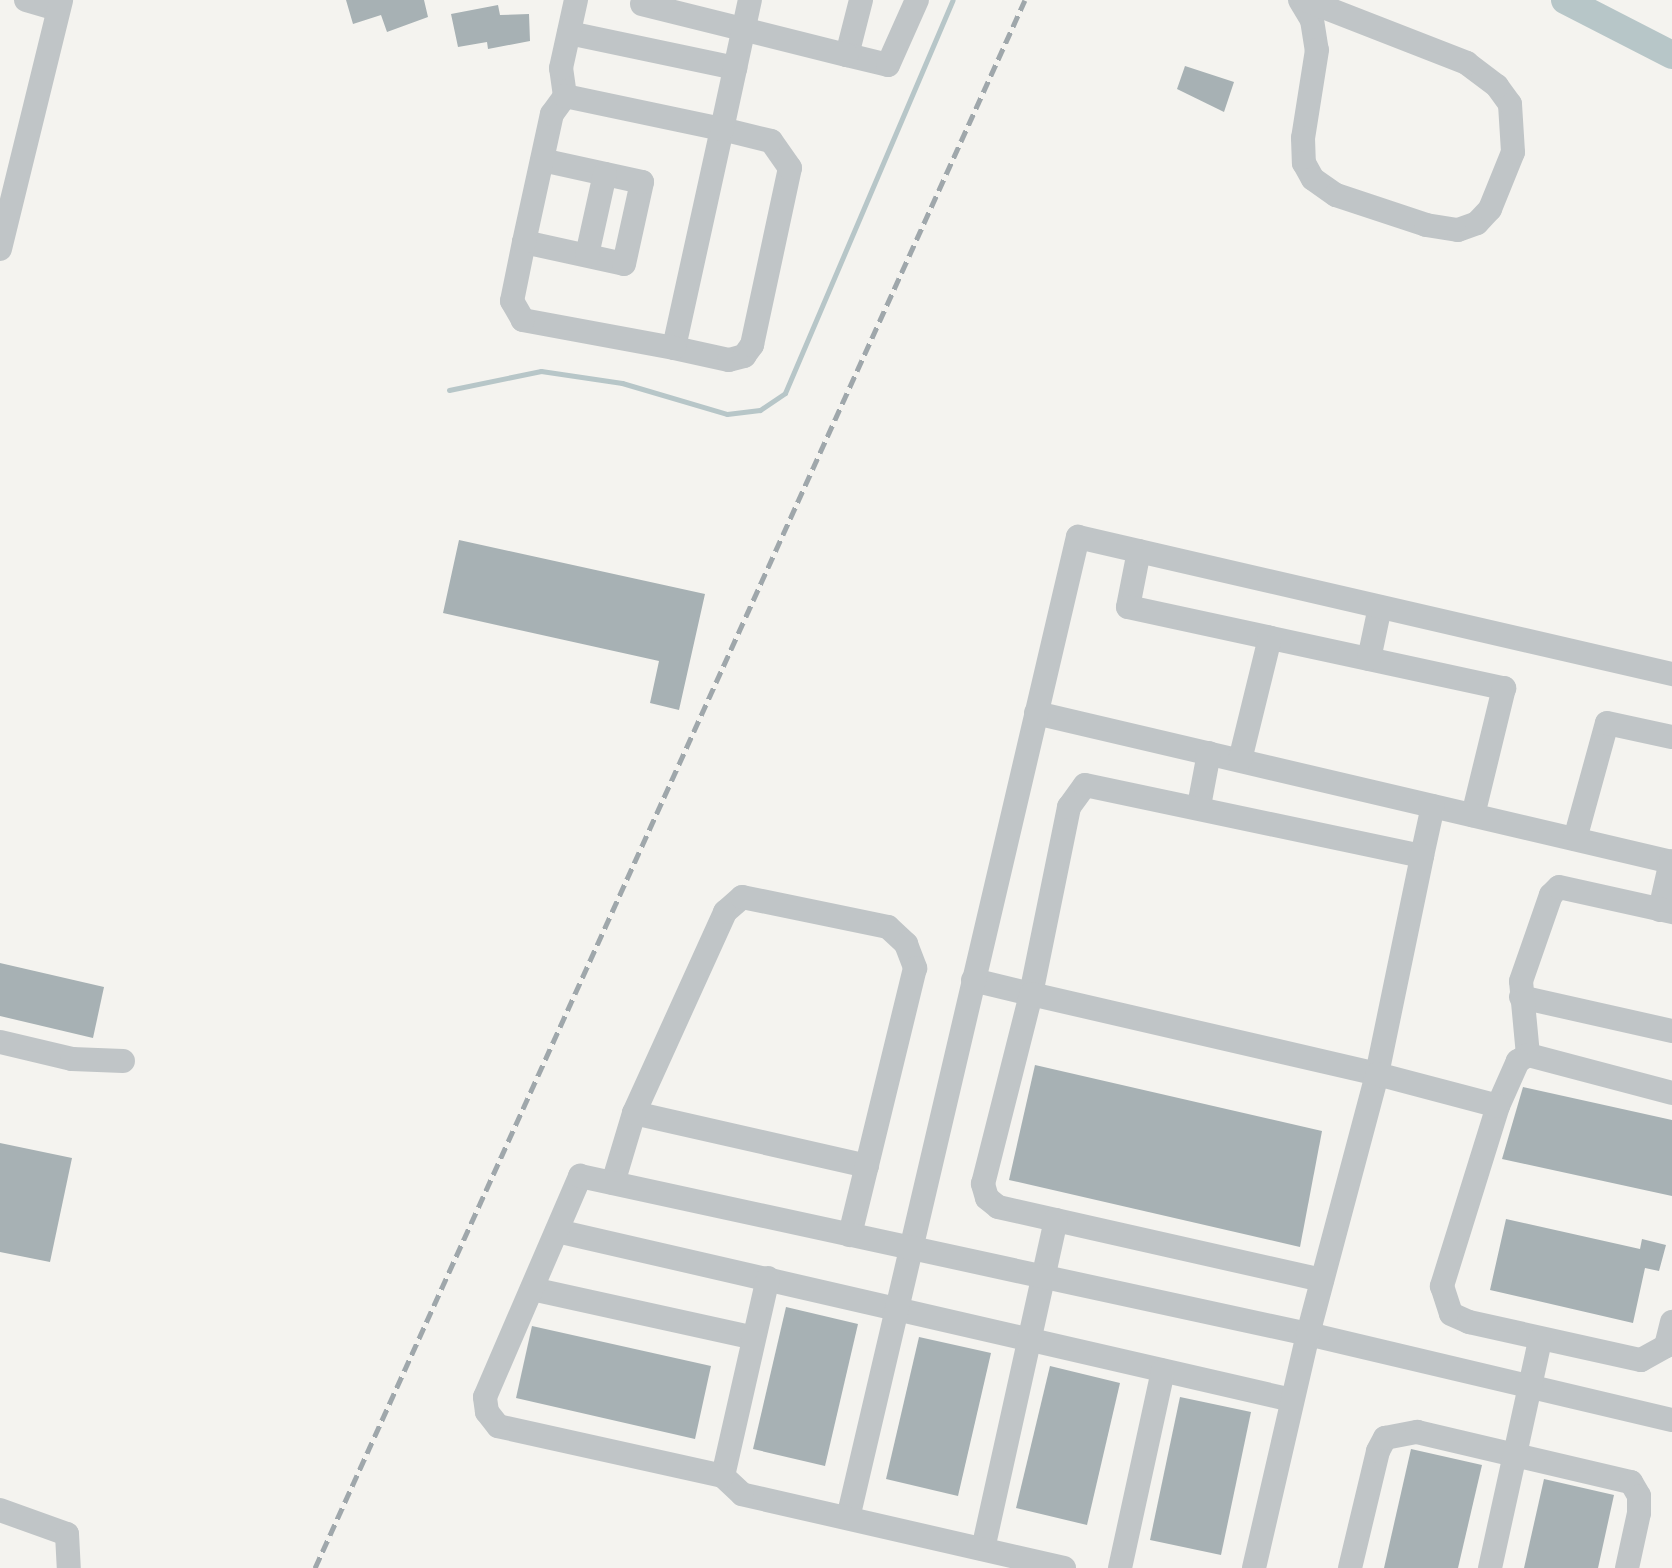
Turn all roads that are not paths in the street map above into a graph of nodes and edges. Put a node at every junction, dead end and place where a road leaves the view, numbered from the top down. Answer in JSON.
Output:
{"nodes":[{"id":1,"x":26,"y":0,"type":"edge"},
{"id":2,"x":576,"y":0,"type":"edge"},
{"id":3,"x":750,"y":0,"type":"edge"},
{"id":4,"x":861,"y":0,"type":"edge"},
{"id":5,"x":917,"y":0,"type":"edge"},
{"id":6,"x":1303,"y":0,"type":"edge"},
{"id":7,"x":635,"y":1,"type":"edge"},
{"id":8,"x":60,"y":4,"type":"edge"},
{"id":9,"x":744,"y":27,"type":"junction"},
{"id":10,"x":569,"y":33,"type":"junction"},
{"id":11,"x":847,"y":55,"type":"junction"},
{"id":12,"x":735,"y":68,"type":"junction"},
{"id":13,"x":565,"y":96,"type":"junction"},
{"id":14,"x":722,"y":129,"type":"junction"},
{"id":15,"x":542,"y":160,"type":"junction"},
{"id":16,"x":605,"y":174,"type":"junction"},
{"id":17,"x":524,"y":242,"type":"junction"},
{"id":18,"x":0,"y":249,"type":"edge"},
{"id":19,"x":587,"y":255,"type":"junction"},
{"id":20,"x":674,"y":348,"type":"junction"},
{"id":21,"x":1139,"y":551,"type":"junction"},
{"id":22,"x":1380,"y":607,"type":"junction"},
{"id":23,"x":1270,"y":638,"type":"junction"},
{"id":24,"x":1369,"y":659,"type":"junction"},
{"id":25,"x":1672,"y":674,"type":"edge"},
{"id":26,"x":1036,"y":713,"type":"junction"},
{"id":27,"x":1672,"y":737,"type":"edge"},
{"id":28,"x":1209,"y":753,"type":"junction"},
{"id":29,"x":1240,"y":760,"type":"junction"},
{"id":30,"x":1199,"y":806,"type":"junction"},
{"id":31,"x":1433,"y":806,"type":"junction"},
{"id":32,"x":1473,"y":815,"type":"junction"},
{"id":33,"x":1575,"y":839,"type":"junction"},
{"id":34,"x":1422,"y":856,"type":"junction"},
{"id":35,"x":1671,"y":862,"type":"edge"},
{"id":36,"x":1666,"y":911,"type":"edge"},
{"id":37,"x":973,"y":980,"type":"junction"},
{"id":38,"x":1031,"y":994,"type":"junction"},
{"id":39,"x":1521,"y":997,"type":"junction"},
{"id":40,"x":1672,"y":1031,"type":"edge"},
{"id":41,"x":0,"y":1042,"type":"edge"},
{"id":42,"x":1528,"y":1055,"type":"junction"},
{"id":43,"x":123,"y":1061,"type":"dead end"},
{"id":44,"x":1377,"y":1074,"type":"junction"},
{"id":45,"x":1672,"y":1093,"type":"edge"},
{"id":46,"x":1498,"y":1106,"type":"junction"},
{"id":47,"x":634,"y":1113,"type":"junction"},
{"id":48,"x":867,"y":1166,"type":"junction"},
{"id":49,"x":613,"y":1183,"type":"junction"},
{"id":50,"x":1056,"y":1220,"type":"junction"},
{"id":51,"x":557,"y":1231,"type":"junction"},
{"id":52,"x":850,"y":1235,"type":"junction"},
{"id":53,"x":909,"y":1248,"type":"junction"},
{"id":54,"x":1044,"y":1277,"type":"junction"},
{"id":55,"x":768,"y":1278,"type":"junction"},
{"id":56,"x":1322,"y":1280,"type":"junction"},
{"id":57,"x":532,"y":1289,"type":"junction"},
{"id":58,"x":896,"y":1306,"type":"junction"},
{"id":59,"x":1672,"y":1322,"type":"edge"},
{"id":60,"x":1308,"y":1334,"type":"junction"},
{"id":61,"x":754,"y":1338,"type":"junction"},
{"id":62,"x":1030,"y":1340,"type":"junction"},
{"id":63,"x":1540,"y":1340,"type":"junction"},
{"id":64,"x":1163,"y":1371,"type":"junction"},
{"id":65,"x":1530,"y":1389,"type":"junction"},
{"id":66,"x":1292,"y":1400,"type":"junction"},
{"id":67,"x":1672,"y":1420,"type":"edge"},
{"id":68,"x":1516,"y":1453,"type":"junction"},
{"id":69,"x":723,"y":1476,"type":"junction"},
{"id":70,"x":0,"y":1510,"type":"edge"},
{"id":71,"x":848,"y":1518,"type":"junction"},
{"id":72,"x":983,"y":1549,"type":"junction"},
{"id":73,"x":69,"y":1568,"type":"edge"},
{"id":74,"x":1064,"y":1568,"type":"edge"},
{"id":75,"x":1120,"y":1568,"type":"edge"},
{"id":76,"x":1254,"y":1568,"type":"edge"},
{"id":77,"x":1350,"y":1568,"type":"edge"},
{"id":78,"x":1490,"y":1568,"type":"edge"},
{"id":79,"x":1627,"y":1568,"type":"edge"}],
"edges":[{"from":1,"to":8,"type":"street"},
{"from":2,"to":10,"type":"street"},
{"from":3,"to":9,"type":"street"},
{"from":4,"to":11,"type":"street"},
{"from":5,"to":11,"type":"street"},
{"from":6,"to":6,"type":"street"},
{"from":7,"to":9,"type":"street"},
{"from":8,"to":18,"type":"street"},
{"from":9,"to":11,"type":"street"},
{"from":9,"to":12,"type":"street"},
{"from":10,"to":12,"type":"street"},
{"from":10,"to":13,"type":"street"},
{"from":12,"to":14,"type":"street"},
{"from":13,"to":14,"type":"street"},
{"from":13,"to":15,"type":"street"},
{"from":14,"to":20,"type":"street"},
{"from":14,"to":20,"type":"street"},
{"from":15,"to":16,"type":"street"},
{"from":15,"to":17,"type":"street"},
{"from":16,"to":19,"type":"street"},
{"from":16,"to":19,"type":"street"},
{"from":17,"to":19,"type":"street"},
{"from":17,"to":20,"type":"street"},
{"from":21,"to":22,"type":"street"},
{"from":21,"to":23,"type":"street"},
{"from":21,"to":26,"type":"street"},
{"from":22,"to":24,"type":"street"},
{"from":22,"to":25,"type":"street"},
{"from":23,"to":24,"type":"street"},
{"from":23,"to":29,"type":"street"},
{"from":24,"to":32,"type":"street"},
{"from":26,"to":28,"type":"street"},
{"from":26,"to":37,"type":"street"},
{"from":27,"to":33,"type":"street"},
{"from":28,"to":29,"type":"street"},
{"from":28,"to":30,"type":"street"},
{"from":29,"to":31,"type":"street"},
{"from":30,"to":34,"type":"street"},
{"from":30,"to":38,"type":"street"},
{"from":31,"to":32,"type":"street"},
{"from":31,"to":34,"type":"street"},
{"from":32,"to":33,"type":"street"},
{"from":33,"to":35,"type":"street"},
{"from":34,"to":44,"type":"street"},
{"from":35,"to":36,"type":"street"},
{"from":36,"to":39,"type":"street"},
{"from":37,"to":38,"type":"street"},
{"from":37,"to":53,"type":"street"},
{"from":38,"to":44,"type":"street"},
{"from":38,"to":50,"type":"street"},
{"from":39,"to":40,"type":"street"},
{"from":39,"to":42,"type":"street"},
{"from":41,"to":43,"type":"street"},
{"from":42,"to":45,"type":"street"},
{"from":42,"to":46,"type":"street"},
{"from":44,"to":46,"type":"street"},
{"from":44,"to":56,"type":"street"},
{"from":46,"to":63,"type":"street"},
{"from":47,"to":48,"type":"street"},
{"from":47,"to":48,"type":"street"},
{"from":47,"to":49,"type":"street"},
{"from":48,"to":52,"type":"street"},
{"from":49,"to":51,"type":"street"},
{"from":49,"to":52,"type":"street"},
{"from":50,"to":54,"type":"street"},
{"from":50,"to":56,"type":"street"},
{"from":51,"to":55,"type":"street"},
{"from":51,"to":57,"type":"street"},
{"from":52,"to":53,"type":"street"},
{"from":53,"to":54,"type":"street"},
{"from":53,"to":58,"type":"street"},
{"from":54,"to":60,"type":"street"},
{"from":54,"to":62,"type":"street"},
{"from":55,"to":58,"type":"street"},
{"from":55,"to":61,"type":"street"},
{"from":56,"to":60,"type":"street"},
{"from":57,"to":61,"type":"street"},
{"from":57,"to":69,"type":"street"},
{"from":58,"to":62,"type":"street"},
{"from":58,"to":71,"type":"street"},
{"from":59,"to":63,"type":"street"},
{"from":60,"to":65,"type":"street"},
{"from":60,"to":66,"type":"street"},
{"from":61,"to":69,"type":"street"},
{"from":62,"to":64,"type":"street"},
{"from":62,"to":72,"type":"street"},
{"from":63,"to":65,"type":"street"},
{"from":64,"to":66,"type":"street"},
{"from":64,"to":75,"type":"street"},
{"from":65,"to":67,"type":"street"},
{"from":65,"to":68,"type":"street"},
{"from":66,"to":76,"type":"street"},
{"from":68,"to":77,"type":"street"},
{"from":68,"to":78,"type":"street"},
{"from":68,"to":79,"type":"street"},
{"from":69,"to":71,"type":"street"},
{"from":70,"to":73,"type":"street"},
{"from":71,"to":72,"type":"street"},
{"from":72,"to":74,"type":"street"}]}
